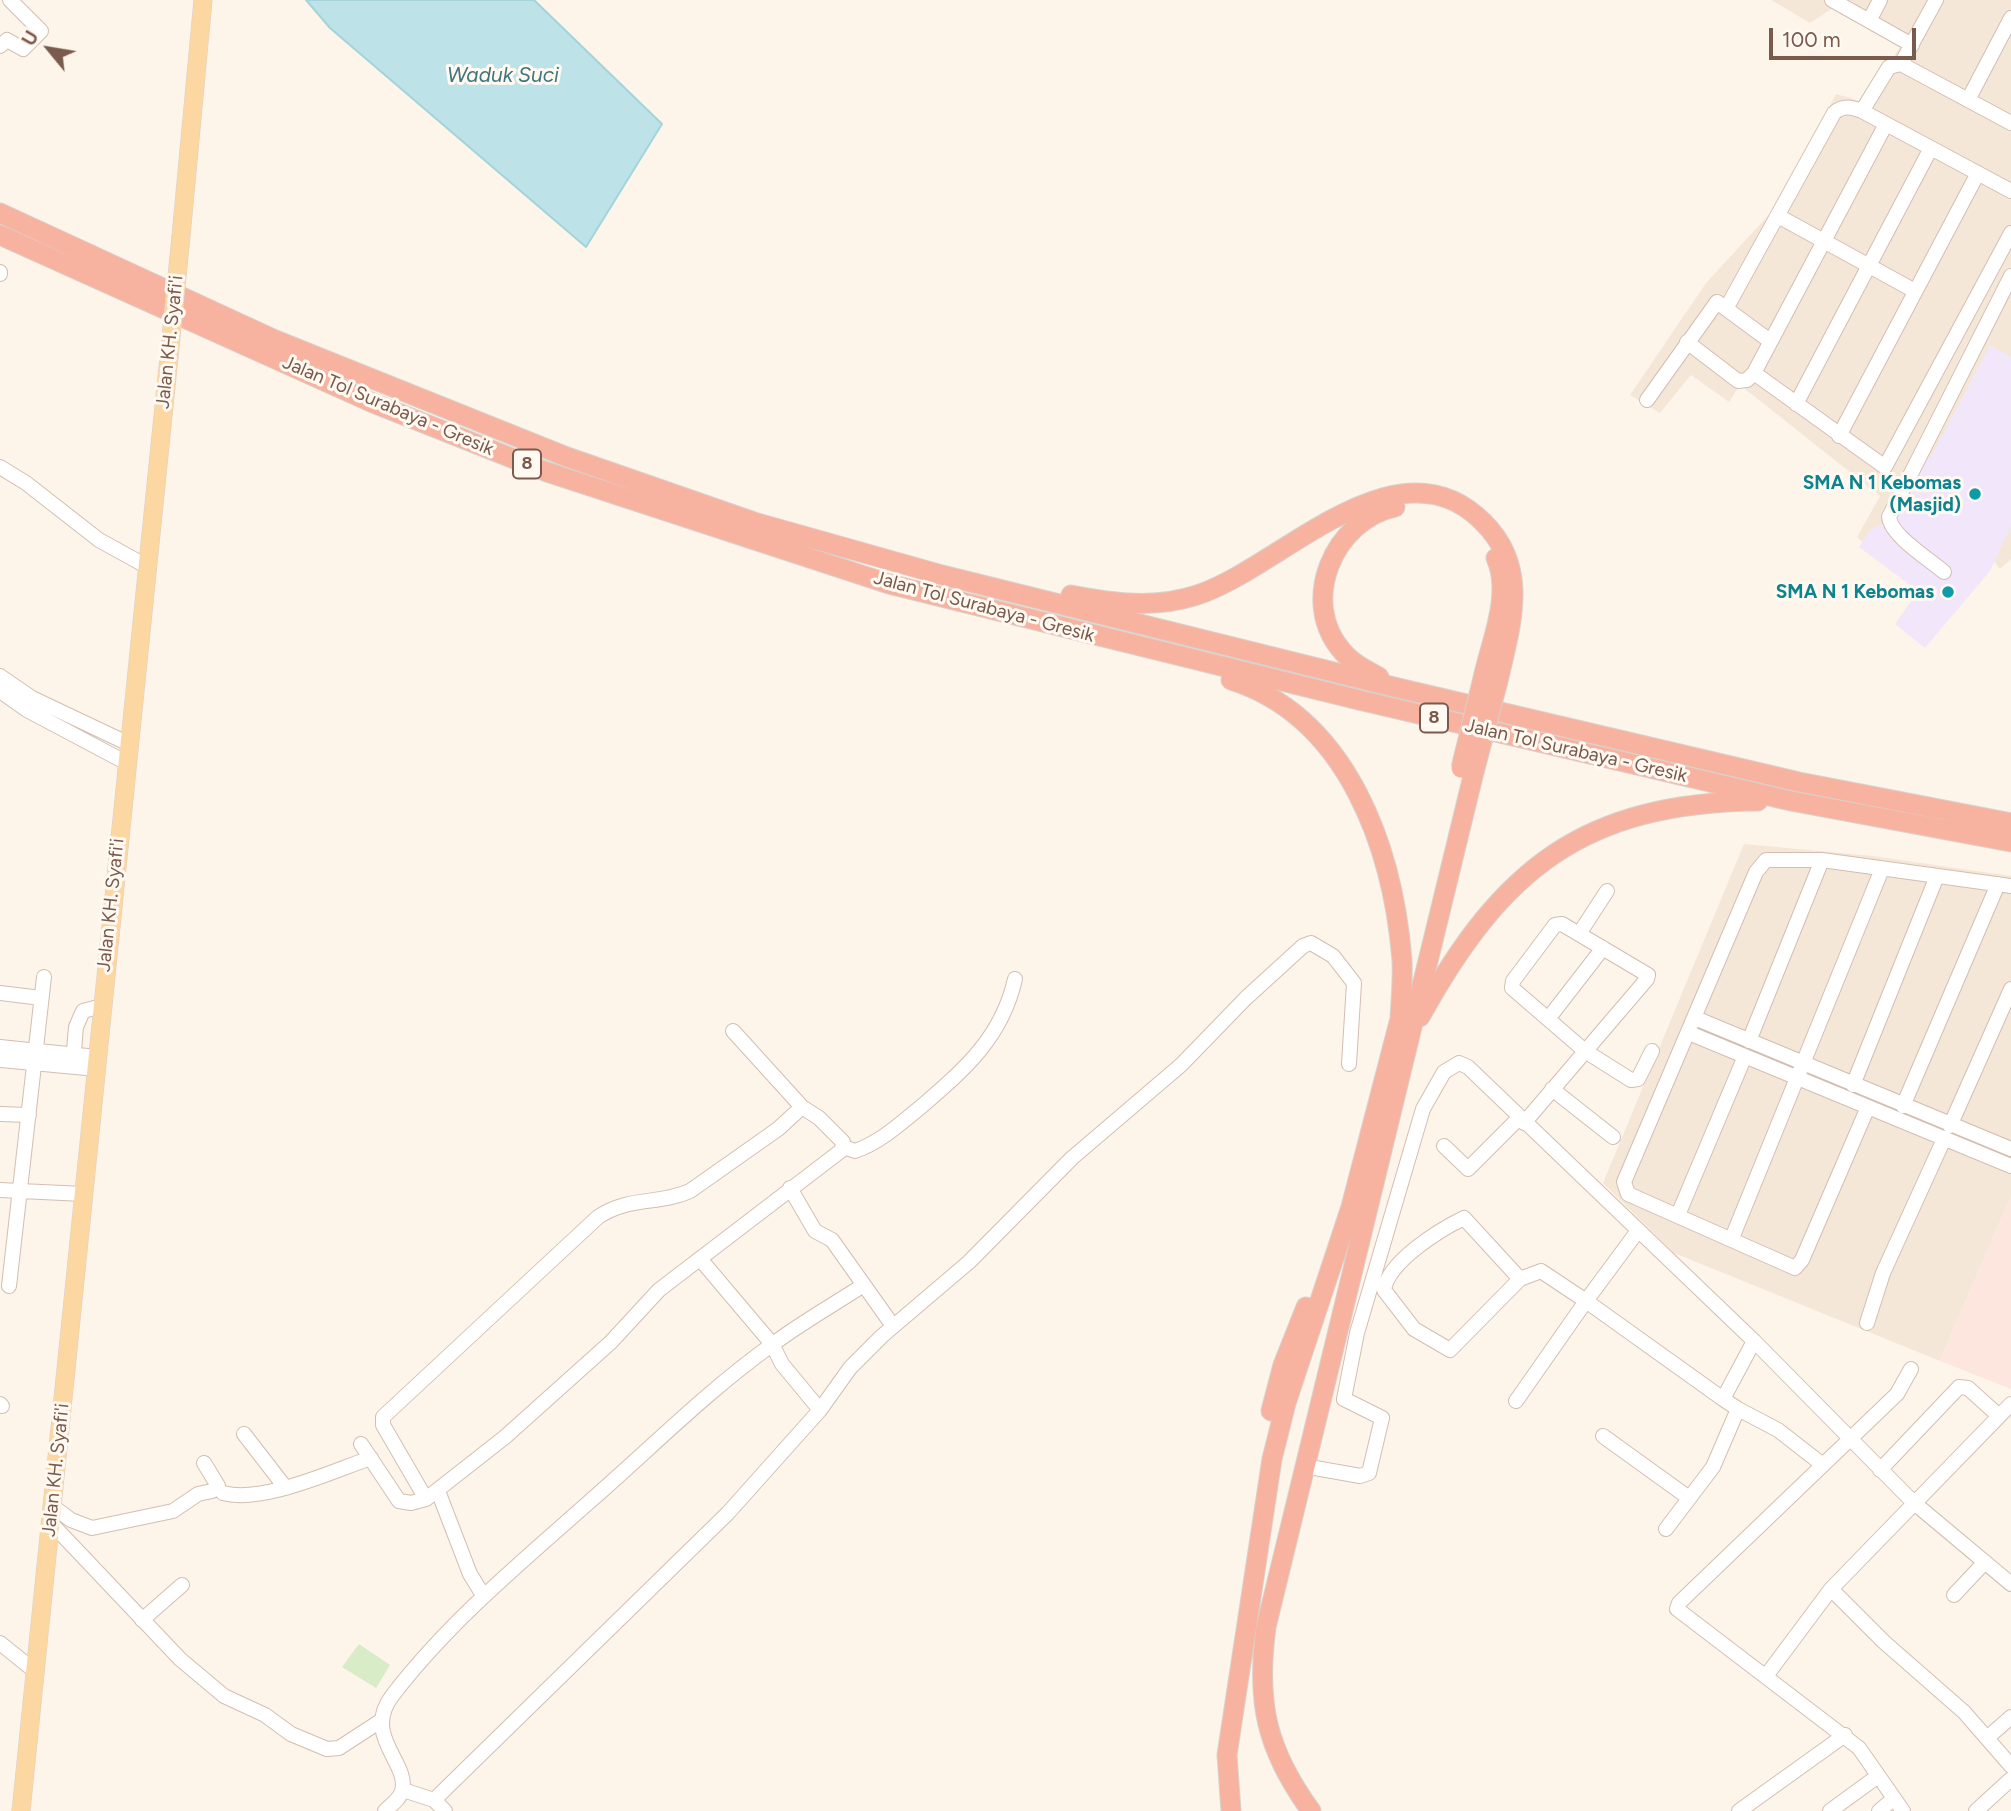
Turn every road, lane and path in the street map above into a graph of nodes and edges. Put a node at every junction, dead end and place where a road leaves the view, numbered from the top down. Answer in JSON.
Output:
{"nodes":[{"id":1,"x":10,"y":0,"type":"edge"},
{"id":2,"x":203,"y":0,"type":"edge"},
{"id":3,"x":1832,"y":0,"type":"edge"},
{"id":4,"x":1880,"y":0,"type":"edge"},
{"id":5,"x":1936,"y":0,"type":"edge"},
{"id":6,"x":2011,"y":18,"type":"edge"},
{"id":7,"x":1869,"y":21,"type":"junction"},
{"id":8,"x":1912,"y":45,"type":"junction"},
{"id":9,"x":0,"y":46,"type":"edge"},
{"id":10,"x":1901,"y":64,"type":"junction"},
{"id":11,"x":1968,"y":100,"type":"junction"},
{"id":12,"x":1861,"y":111,"type":"junction"},
{"id":13,"x":2011,"y":123,"type":"edge"},
{"id":14,"x":1886,"y":124,"type":"junction"},
{"id":15,"x":1931,"y":148,"type":"junction"},
{"id":16,"x":1978,"y":173,"type":"junction"},
{"id":17,"x":2011,"y":191,"type":"edge"},
{"id":18,"x":0,"y":213,"type":"edge"},
{"id":19,"x":1778,"y":216,"type":"junction"},
{"id":20,"x":2011,"y":233,"type":"edge"},
{"id":21,"x":0,"y":235,"type":"edge"},
{"id":22,"x":1823,"y":241,"type":"junction"},
{"id":23,"x":1868,"y":266,"type":"junction"},
{"id":24,"x":2010,"y":279,"type":"edge"},
{"id":25,"x":1915,"y":291,"type":"junction"},
{"id":26,"x":1727,"y":307,"type":"junction"},
{"id":27,"x":1770,"y":341,"type":"junction"},
{"id":28,"x":1687,"y":342,"type":"junction"},
{"id":29,"x":1754,"y":373,"type":"junction"},
{"id":30,"x":1647,"y":400,"type":"dead end"},
{"id":31,"x":1796,"y":404,"type":"junction"},
{"id":32,"x":1839,"y":436,"type":"junction"},
{"id":33,"x":0,"y":467,"type":"edge"},
{"id":34,"x":148,"y":567,"type":"junction"},
{"id":35,"x":1944,"y":572,"type":"dead end"},
{"id":36,"x":942,"y":575,"type":"junction"},
{"id":37,"x":1077,"y":632,"type":"junction"},
{"id":38,"x":0,"y":676,"type":"edge"},
{"id":39,"x":1491,"y":678,"type":"junction"},
{"id":40,"x":1398,"y":688,"type":"junction"},
{"id":41,"x":0,"y":691,"type":"edge"},
{"id":42,"x":126,"y":753,"type":"junction"},
{"id":43,"x":1467,"y":770,"type":"junction"},
{"id":44,"x":1791,"y":801,"type":"junction"},
{"id":45,"x":2011,"y":823,"type":"edge"},
{"id":46,"x":2011,"y":842,"type":"edge"},
{"id":47,"x":1822,"y":860,"type":"junction"},
{"id":48,"x":1882,"y":869,"type":"junction"},
{"id":49,"x":1937,"y":876,"type":"junction"},
{"id":50,"x":2004,"y":885,"type":"edge"},
{"id":51,"x":1607,"y":891,"type":"dead end"},
{"id":52,"x":1578,"y":934,"type":"junction"},
{"id":53,"x":1603,"y":948,"type":"junction"},
{"id":54,"x":44,"y":977,"type":"dead end"},
{"id":55,"x":1015,"y":979,"type":"dead end"},
{"id":56,"x":2011,"y":989,"type":"edge"},
{"id":57,"x":0,"y":993,"type":"edge"},
{"id":58,"x":41,"y":998,"type":"junction"},
{"id":59,"x":102,"y":1006,"type":"junction"},
{"id":60,"x":1695,"y":1018,"type":"junction"},
{"id":61,"x":1400,"y":1019,"type":"junction"},
{"id":62,"x":1548,"y":1019,"type":"junction"},
{"id":63,"x":733,"y":1031,"type":"dead end"},
{"id":64,"x":1689,"y":1032,"type":"junction"},
{"id":65,"x":1408,"y":1040,"type":"junction"},
{"id":66,"x":1749,"y":1041,"type":"junction"},
{"id":67,"x":0,"y":1047,"type":"edge"},
{"id":68,"x":1585,"y":1051,"type":"junction"},
{"id":69,"x":1652,"y":1051,"type":"dead end"},
{"id":70,"x":1745,"y":1056,"type":"junction"},
{"id":71,"x":35,"y":1057,"type":"junction"},
{"id":72,"x":0,"y":1060,"type":"edge"},
{"id":73,"x":73,"y":1061,"type":"junction"},
{"id":74,"x":97,"y":1063,"type":"junction"},
{"id":75,"x":1349,"y":1065,"type":"dead end"},
{"id":76,"x":1800,"y":1071,"type":"junction"},
{"id":77,"x":1853,"y":1085,"type":"junction"},
{"id":78,"x":1552,"y":1089,"type":"junction"},
{"id":79,"x":1903,"y":1106,"type":"junction"},
{"id":80,"x":802,"y":1107,"type":"junction"},
{"id":81,"x":1868,"y":1107,"type":"junction"},
{"id":82,"x":0,"y":1114,"type":"edge"},
{"id":83,"x":29,"y":1115,"type":"junction"},
{"id":84,"x":1522,"y":1120,"type":"junction"},
{"id":85,"x":1947,"y":1133,"type":"junction"},
{"id":86,"x":1613,"y":1137,"type":"dead end"},
{"id":87,"x":1444,"y":1146,"type":"dead end"},
{"id":88,"x":844,"y":1147,"type":"junction"},
{"id":89,"x":2011,"y":1149,"type":"edge"},
{"id":90,"x":2011,"y":1166,"type":"edge"},
{"id":91,"x":790,"y":1188,"type":"junction"},
{"id":92,"x":0,"y":1190,"type":"edge"},
{"id":93,"x":22,"y":1190,"type":"junction"},
{"id":94,"x":83,"y":1194,"type":"junction"},
{"id":95,"x":1678,"y":1215,"type":"junction"},
{"id":96,"x":1637,"y":1232,"type":"junction"},
{"id":97,"x":1732,"y":1238,"type":"junction"},
{"id":98,"x":701,"y":1260,"type":"junction"},
{"id":99,"x":1520,"y":1279,"type":"junction"},
{"id":100,"x":9,"y":1286,"type":"dead end"},
{"id":101,"x":862,"y":1286,"type":"junction"},
{"id":102,"x":1586,"y":1301,"type":"junction"},
{"id":103,"x":1867,"y":1323,"type":"dead end"},
{"id":104,"x":893,"y":1326,"type":"junction"},
{"id":105,"x":1754,"y":1341,"type":"junction"},
{"id":106,"x":772,"y":1344,"type":"junction"},
{"id":107,"x":1912,"y":1368,"type":"dead end"},
{"id":108,"x":1723,"y":1399,"type":"junction"},
{"id":109,"x":1516,"y":1401,"type":"dead end"},
{"id":110,"x":2011,"y":1404,"type":"edge"},
{"id":111,"x":1738,"y":1409,"type":"junction"},
{"id":112,"x":820,"y":1410,"type":"junction"},
{"id":113,"x":1999,"y":1416,"type":"junction"},
{"id":114,"x":244,"y":1434,"type":"dead end"},
{"id":115,"x":1603,"y":1436,"type":"dead end"},
{"id":116,"x":1849,"y":1440,"type":"junction"},
{"id":117,"x":361,"y":1444,"type":"dead end"},
{"id":118,"x":371,"y":1458,"type":"junction"},
{"id":119,"x":204,"y":1463,"type":"dead end"},
{"id":120,"x":1823,"y":1465,"type":"junction"},
{"id":121,"x":1304,"y":1466,"type":"junction"},
{"id":122,"x":1880,"y":1469,"type":"junction"},
{"id":123,"x":285,"y":1487,"type":"junction"},
{"id":124,"x":218,"y":1490,"type":"junction"},
{"id":125,"x":432,"y":1495,"type":"junction"},
{"id":126,"x":1689,"y":1498,"type":"junction"},
{"id":127,"x":1913,"y":1502,"type":"junction"},
{"id":128,"x":51,"y":1514,"type":"junction"},
{"id":129,"x":1666,"y":1529,"type":"dead end"},
{"id":130,"x":1985,"y":1562,"type":"junction"},
{"id":131,"x":2011,"y":1584,"type":"edge"},
{"id":132,"x":181,"y":1585,"type":"dead end"},
{"id":133,"x":1831,"y":1589,"type":"junction"},
{"id":134,"x":483,"y":1595,"type":"junction"},
{"id":135,"x":1954,"y":1595,"type":"dead end"},
{"id":136,"x":142,"y":1620,"type":"junction"},
{"id":137,"x":0,"y":1643,"type":"edge"},
{"id":138,"x":36,"y":1672,"type":"junction"},
{"id":139,"x":1766,"y":1676,"type":"junction"},
{"id":140,"x":2011,"y":1717,"type":"edge"},
{"id":141,"x":382,"y":1720,"type":"junction"},
{"id":142,"x":1844,"y":1735,"type":"junction"},
{"id":143,"x":1987,"y":1738,"type":"junction"},
{"id":144,"x":2011,"y":1766,"type":"edge"},
{"id":145,"x":1878,"y":1776,"type":"junction"},
{"id":146,"x":2011,"y":1779,"type":"edge"},
{"id":147,"x":402,"y":1790,"type":"junction"},
{"id":148,"x":1892,"y":1800,"type":"junction"},
{"id":149,"x":440,"y":1806,"type":"edge"},
{"id":150,"x":21,"y":1811,"type":"edge"},
{"id":151,"x":385,"y":1811,"type":"edge"},
{"id":152,"x":1231,"y":1811,"type":"edge"},
{"id":153,"x":1311,"y":1811,"type":"edge"},
{"id":154,"x":1739,"y":1811,"type":"edge"},
{"id":155,"x":1830,"y":1811,"type":"edge"},
{"id":156,"x":1879,"y":1811,"type":"edge"},
{"id":157,"x":1903,"y":1811,"type":"edge"},
{"id":158,"x":1976,"y":1811,"type":"edge"}],
"edges":[{"from":1,"to":9,"type":"street"},
{"from":2,"to":34,"type":"main road","name":"Jalan KH. Syafi'i","bridge":true},
{"from":3,"to":7,"type":"street"},
{"from":4,"to":7,"type":"street"},
{"from":5,"to":8,"type":"street"},
{"from":6,"to":11,"type":"street"},
{"from":7,"to":8,"type":"street"},
{"from":8,"to":10,"type":"street"},
{"from":10,"to":11,"type":"street"},
{"from":10,"to":12,"type":"street"},
{"from":11,"to":13,"type":"street"},
{"from":12,"to":14,"type":"street"},
{"from":12,"to":19,"type":"street"},
{"from":14,"to":15,"type":"street"},
{"from":14,"to":22,"type":"street"},
{"from":15,"to":16,"type":"street"},
{"from":15,"to":23,"type":"street"},
{"from":16,"to":17,"type":"street"},
{"from":16,"to":25,"type":"street"},
{"from":18,"to":36,"type":"highway","name":"Jalan Tol Surabaya - Gresik","number":"8"},
{"from":19,"to":22,"type":"street"},
{"from":19,"to":26,"type":"street"},
{"from":20,"to":32,"type":"street"},
{"from":21,"to":37,"type":"highway","name":"Jalan Tol Surabaya - Gresik","number":"8"},
{"from":22,"to":23,"type":"street"},
{"from":22,"to":27,"type":"street"},
{"from":23,"to":25,"type":"street"},
{"from":23,"to":31,"type":"street"},
{"from":24,"to":35,"type":"street"},
{"from":25,"to":32,"type":"street"},
{"from":26,"to":27,"type":"street"},
{"from":26,"to":28,"type":"street"},
{"from":27,"to":29,"type":"street"},
{"from":28,"to":29,"type":"street"},
{"from":28,"to":30,"type":"street"},
{"from":29,"to":31,"type":"street"},
{"from":31,"to":32,"type":"street"},
{"from":33,"to":34,"type":"street"},
{"from":34,"to":42,"type":"main road","name":"Jalan KH. Syafi'i"},
{"from":36,"to":39,"type":"highway"},
{"from":36,"to":40,"type":"highway","name":"Jalan Tol Surabaya - Gresik","number":"8"},
{"from":37,"to":44,"type":"highway","name":"Jalan Tol Surabaya - Gresik","number":"8"},
{"from":37,"to":61,"type":"highway"},
{"from":38,"to":42,"type":"street"},
{"from":39,"to":40,"type":"highway"},
{"from":39,"to":43,"type":"highway","bridge":true},
{"from":40,"to":45,"type":"highway","name":"Jalan Tol Surabaya - Gresik","number":"8"},
{"from":41,"to":42,"type":"street"},
{"from":42,"to":59,"type":"main road","name":"Jalan KH. Syafi'i"},
{"from":43,"to":61,"type":"highway"},
{"from":43,"to":65,"type":"highway"},
{"from":44,"to":46,"type":"highway","name":"Jalan Tol Surabaya - Gresik","number":"8"},
{"from":44,"to":65,"type":"highway"},
{"from":47,"to":48,"type":"street"},
{"from":47,"to":60,"type":"street"},
{"from":47,"to":66,"type":"street"},
{"from":48,"to":49,"type":"street"},
{"from":48,"to":76,"type":"street"},
{"from":49,"to":50,"type":"street"},
{"from":49,"to":77,"type":"street"},
{"from":50,"to":79,"type":"street"},
{"from":51,"to":52,"type":"street"},
{"from":52,"to":53,"type":"street"},
{"from":52,"to":62,"type":"street"},
{"from":53,"to":62,"type":"street"},
{"from":53,"to":68,"type":"street"},
{"from":54,"to":58,"type":"street"},
{"from":55,"to":88,"type":"street"},
{"from":56,"to":85,"type":"street"},
{"from":57,"to":58,"type":"street"},
{"from":58,"to":71,"type":"street"},
{"from":59,"to":73,"type":"street"},
{"from":59,"to":74,"type":"main road","name":"Jalan KH. Syafi'i"},
{"from":60,"to":64,"type":"street"},
{"from":60,"to":66,"type":"street"},
{"from":61,"to":152,"type":"highway"},
{"from":62,"to":68,"type":"street"},
{"from":63,"to":80,"type":"street"},
{"from":64,"to":70,"type":"street"},
{"from":64,"to":95,"type":"street"},
{"from":65,"to":121,"type":"highway"},
{"from":66,"to":76,"type":"street"},
{"from":67,"to":71,"type":"street"},
{"from":68,"to":69,"type":"street"},
{"from":68,"to":78,"type":"street"},
{"from":70,"to":76,"type":"street"},
{"from":70,"to":95,"type":"street"},
{"from":71,"to":72,"type":"street"},
{"from":71,"to":73,"type":"street"},
{"from":71,"to":83,"type":"street"},
{"from":73,"to":74,"type":"street"},
{"from":74,"to":94,"type":"main road","name":"Jalan KH. Syafi'i"},
{"from":75,"to":104,"type":"street"},
{"from":76,"to":77,"type":"street"},
{"from":76,"to":81,"type":"street"},
{"from":76,"to":97,"type":"street"},
{"from":77,"to":79,"type":"street"},
{"from":78,"to":84,"type":"street"},
{"from":78,"to":86,"type":"street"},
{"from":79,"to":85,"type":"street"},
{"from":80,"to":88,"type":"street"},
{"from":80,"to":125,"type":"street"},
{"from":81,"to":85,"type":"street"},
{"from":81,"to":97,"type":"street"},
{"from":82,"to":83,"type":"street"},
{"from":83,"to":93,"type":"street"},
{"from":84,"to":87,"type":"street"},
{"from":84,"to":96,"type":"street"},
{"from":84,"to":121,"type":"street"},
{"from":85,"to":89,"type":"street"},
{"from":85,"to":90,"type":"street"},
{"from":85,"to":103,"type":"street"},
{"from":88,"to":91,"type":"street"},
{"from":91,"to":98,"type":"street"},
{"from":91,"to":101,"type":"street"},
{"from":92,"to":93,"type":"street"},
{"from":93,"to":94,"type":"street"},
{"from":93,"to":100,"type":"street"},
{"from":94,"to":128,"type":"main road","name":"Jalan KH. Syafi'i"},
{"from":95,"to":97,"type":"street"},
{"from":96,"to":102,"type":"street"},
{"from":96,"to":105,"type":"street"},
{"from":98,"to":106,"type":"street"},
{"from":98,"to":125,"type":"street"},
{"from":99,"to":99,"type":"street"},
{"from":99,"to":102,"type":"street"},
{"from":101,"to":104,"type":"street"},
{"from":101,"to":106,"type":"street"},
{"from":102,"to":108,"type":"street"},
{"from":102,"to":109,"type":"street"},
{"from":104,"to":112,"type":"street"},
{"from":105,"to":108,"type":"street"},
{"from":105,"to":116,"type":"street"},
{"from":106,"to":112,"type":"street"},
{"from":106,"to":134,"type":"street"},
{"from":107,"to":116,"type":"street"},
{"from":108,"to":111,"type":"street"},
{"from":110,"to":113,"type":"street"},
{"from":111,"to":120,"type":"street"},
{"from":111,"to":126,"type":"street"},
{"from":112,"to":149,"type":"street"},
{"from":113,"to":122,"type":"street"},
{"from":113,"to":127,"type":"street"},
{"from":114,"to":123,"type":"street"},
{"from":115,"to":126,"type":"street"},
{"from":116,"to":120,"type":"street"},
{"from":116,"to":122,"type":"street"},
{"from":117,"to":118,"type":"street"},
{"from":118,"to":123,"type":"street"},
{"from":118,"to":125,"type":"street"},
{"from":119,"to":124,"type":"street"},
{"from":120,"to":139,"type":"street"},
{"from":121,"to":153,"type":"highway"},
{"from":122,"to":127,"type":"street"},
{"from":123,"to":124,"type":"street"},
{"from":124,"to":128,"type":"street"},
{"from":125,"to":134,"type":"street"},
{"from":126,"to":129,"type":"street"},
{"from":127,"to":130,"type":"street"},
{"from":127,"to":133,"type":"street"},
{"from":128,"to":136,"type":"street"},
{"from":128,"to":138,"type":"main road","name":"Jalan KH. Syafi'i"},
{"from":130,"to":131,"type":"street"},
{"from":130,"to":135,"type":"street"},
{"from":132,"to":136,"type":"street"},
{"from":133,"to":139,"type":"street"},
{"from":133,"to":143,"type":"street"},
{"from":134,"to":141,"type":"street"},
{"from":136,"to":141,"type":"street"},
{"from":137,"to":138,"type":"street"},
{"from":138,"to":150,"type":"main road","name":"Jalan KH. Syafi'i"},
{"from":139,"to":142,"type":"street"},
{"from":140,"to":143,"type":"street"},
{"from":141,"to":147,"type":"street"},
{"from":142,"to":145,"type":"street"},
{"from":142,"to":154,"type":"street"},
{"from":143,"to":144,"type":"street"},
{"from":145,"to":148,"type":"street"},
{"from":145,"to":155,"type":"street"},
{"from":146,"to":158,"type":"street"},
{"from":147,"to":149,"type":"street"},
{"from":147,"to":151,"type":"street"},
{"from":148,"to":156,"type":"street"},
{"from":148,"to":157,"type":"street"}]}
